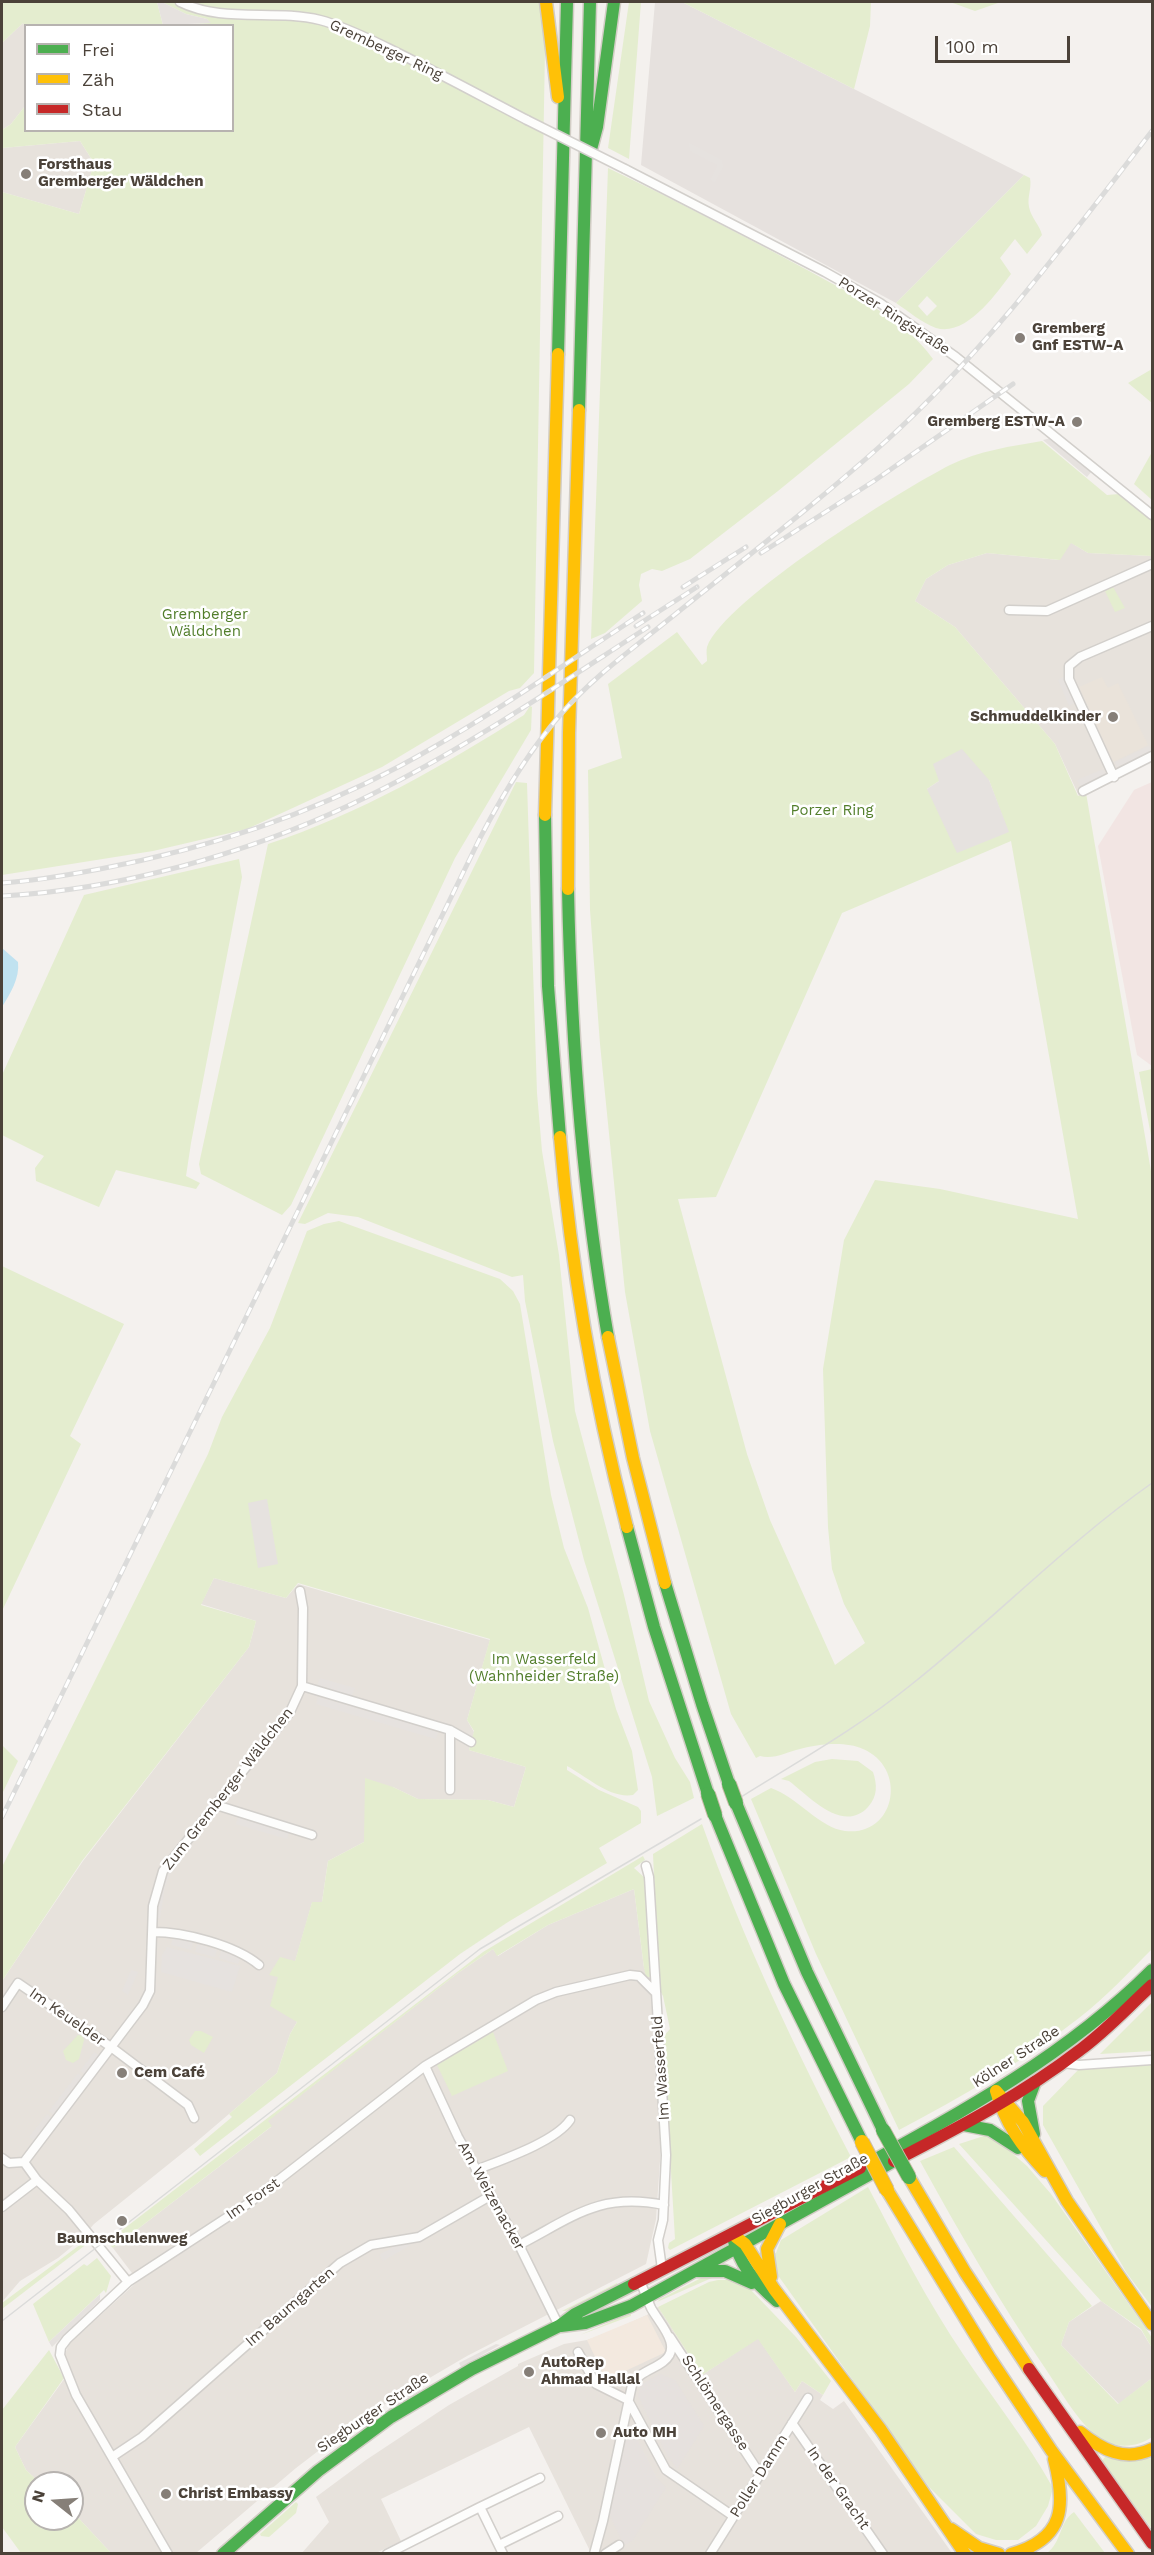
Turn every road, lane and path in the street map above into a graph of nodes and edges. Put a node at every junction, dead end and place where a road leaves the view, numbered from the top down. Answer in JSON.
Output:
{"nodes":[{"id":1,"x":181,"y":2,"type":"edge"},
{"id":2,"x":546,"y":2,"type":"edge"},
{"id":3,"x":567,"y":2,"type":"edge"},
{"id":4,"x":590,"y":2,"type":"edge"},
{"id":5,"x":614,"y":2,"type":"edge"},
{"id":6,"x":563,"y":128,"type":"junction"},
{"id":7,"x":576,"y":144,"type":"joint"},
{"id":8,"x":584,"y":173,"type":"junction"},
{"id":9,"x":1152,"y":515,"type":"edge"},
{"id":10,"x":1152,"y":564,"type":"edge"},
{"id":11,"x":1009,"y":610,"type":"dead end"},
{"id":12,"x":1152,"y":626,"type":"edge"},
{"id":13,"x":1152,"y":756,"type":"edge"},
{"id":14,"x":1114,"y":777,"type":"junction"},
{"id":15,"x":1083,"y":791,"type":"dead end"},
{"id":16,"x":300,"y":1591,"type":"dead end"},
{"id":17,"x":302,"y":1686,"type":"junction"},
{"id":18,"x":450,"y":1730,"type":"junction"},
{"id":19,"x":471,"y":1742,"type":"dead end"},
{"id":20,"x":450,"y":1790,"type":"dead end"},
{"id":21,"x":216,"y":1805,"type":"junction"},
{"id":22,"x":312,"y":1834,"type":"dead end"},
{"id":23,"x":646,"y":1866,"type":"dead end"},
{"id":24,"x":153,"y":1932,"type":"junction"},
{"id":25,"x":259,"y":1965,"type":"dead end"},
{"id":26,"x":1152,"y":1970,"type":"edge"},
{"id":27,"x":1152,"y":1985,"type":"edge"},
{"id":28,"x":656,"y":1993,"type":"junction"},
{"id":29,"x":2,"y":2007,"type":"edge"},
{"id":30,"x":111,"y":2047,"type":"junction"},
{"id":31,"x":1152,"y":2060,"type":"edge"},
{"id":32,"x":1063,"y":2063,"type":"junction"},
{"id":33,"x":424,"y":2066,"type":"junction"},
{"id":34,"x":1035,"y":2082,"type":"junction"},
{"id":35,"x":1000,"y":2099,"type":"junction"},
{"id":36,"x":194,"y":2118,"type":"dead end"},
{"id":37,"x":570,"y":2120,"type":"dead end"},
{"id":38,"x":964,"y":2125,"type":"junction"},
{"id":39,"x":914,"y":2151,"type":"joint"},
{"id":40,"x":1035,"y":2152,"type":"junction"},
{"id":41,"x":884,"y":2155,"type":"joint"},
{"id":42,"x":2,"y":2158,"type":"edge"},
{"id":43,"x":24,"y":2162,"type":"junction"},
{"id":44,"x":476,"y":2170,"type":"junction"},
{"id":45,"x":37,"y":2180,"type":"junction"},
{"id":46,"x":490,"y":2196,"type":"junction"},
{"id":47,"x":664,"y":2205,"type":"junction"},
{"id":48,"x":2,"y":2207,"type":"edge"},
{"id":49,"x":780,"y":2224,"type":"junction"},
{"id":50,"x":732,"y":2234,"type":"junction"},
{"id":51,"x":519,"y":2245,"type":"junction"},
{"id":52,"x":740,"y":2247,"type":"junction"},
{"id":53,"x":662,"y":2269,"type":"junction"},
{"id":54,"x":696,"y":2271,"type":"junction"},
{"id":55,"x":640,"y":2281,"type":"junction"},
{"id":56,"x":128,"y":2282,"type":"junction"},
{"id":57,"x":768,"y":2289,"type":"junction"},
{"id":58,"x":647,"y":2298,"type":"junction"},
{"id":59,"x":1152,"y":2324,"type":"edge"},
{"id":60,"x":560,"y":2326,"type":"junction"},
{"id":61,"x":668,"y":2334,"type":"junction"},
{"id":62,"x":578,"y":2352,"type":"dead end"},
{"id":63,"x":808,"y":2398,"type":"dead end"},
{"id":64,"x":628,"y":2400,"type":"junction"},
{"id":65,"x":1060,"y":2415,"type":"junction"},
{"id":66,"x":792,"y":2423,"type":"junction"},
{"id":67,"x":1152,"y":2449,"type":"edge"},
{"id":68,"x":1052,"y":2450,"type":"junction"},
{"id":69,"x":112,"y":2457,"type":"junction"},
{"id":70,"x":760,"y":2474,"type":"junction"},
{"id":71,"x":540,"y":2478,"type":"dead end"},
{"id":72,"x":480,"y":2507,"type":"junction"},
{"id":73,"x":558,"y":2516,"type":"dead end"},
{"id":74,"x":733,"y":2516,"type":"junction"},
{"id":75,"x":946,"y":2526,"type":"junction"},
{"id":76,"x":1152,"y":2543,"type":"edge"},
{"id":77,"x":619,"y":2546,"type":"dead end"},
{"id":78,"x":231,"y":2551,"type":"edge"},
{"id":79,"x":501,"y":2551,"type":"edge"},
{"id":80,"x":168,"y":2553,"type":"edge"},
{"id":81,"x":387,"y":2553,"type":"edge"},
{"id":82,"x":594,"y":2553,"type":"edge"},
{"id":83,"x":605,"y":2553,"type":"edge"},
{"id":84,"x":710,"y":2553,"type":"edge"},
{"id":85,"x":884,"y":2553,"type":"edge"},
{"id":86,"x":965,"y":2553,"type":"edge"},
{"id":87,"x":999,"y":2553,"type":"edge"},
{"id":88,"x":1011,"y":2553,"type":"edge"},
{"id":89,"x":1128,"y":2553,"type":"edge"}],
"edges":[{"from":1,"to":7,"type":"street","name":"Gremberger Ring","bridge":true},
{"from":2,"to":6,"type":"main road"},
{"from":3,"to":6,"type":"main road"},
{"from":4,"to":8,"type":"main road"},
{"from":5,"to":8,"type":"main road"},
{"from":6,"to":68,"type":"main road","bridge":true},
{"from":7,"to":9,"type":"street","name":"Porzer Ringstraße","bridge":true},
{"from":8,"to":65,"type":"main road","bridge":true},
{"from":10,"to":11,"type":"street"},
{"from":12,"to":14,"type":"street"},
{"from":13,"to":14,"type":"street"},
{"from":14,"to":15,"type":"street"},
{"from":16,"to":17,"type":"street","name":"Zum Gremberger Wäldchen"},
{"from":17,"to":18,"type":"street"},
{"from":17,"to":21,"type":"street","name":"Zum Gremberger Wäldchen"},
{"from":18,"to":19,"type":"street"},
{"from":18,"to":20,"type":"street"},
{"from":21,"to":22,"type":"street"},
{"from":21,"to":24,"type":"street","name":"Zum Gremberger Wäldchen"},
{"from":23,"to":28,"type":"street","name":"Im Wasserfeld"},
{"from":24,"to":25,"type":"street"},
{"from":24,"to":30,"type":"street","name":"Zum Gremberger Wäldchen"},
{"from":26,"to":35,"type":"main road","name":"Kölner Straße"},
{"from":27,"to":32,"type":"main road","name":"Kölner Straße"},
{"from":28,"to":33,"type":"street","name":"Im Forst"},
{"from":28,"to":47,"type":"street","name":"Im Wasserfeld"},
{"from":29,"to":30,"type":"street","name":"Im Keuelder"},
{"from":30,"to":36,"type":"street"},
{"from":30,"to":43,"type":"street","name":"Zum Gremberger Wäldchen"},
{"from":31,"to":32,"type":"street"},
{"from":32,"to":34,"type":"main road","name":"Kölner Straße"},
{"from":33,"to":44,"type":"street","name":"Am Weizenacker"},
{"from":33,"to":56,"type":"street","name":"Im Forst"},
{"from":34,"to":35,"type":"main road","name":"Kölner Straße"},
{"from":34,"to":40,"type":"main road"},
{"from":35,"to":38,"type":"main road","name":"Kölner Straße"},
{"from":35,"to":40,"type":"main road"},
{"from":35,"to":41,"type":"main road","name":"Kölner Straße"},
{"from":37,"to":44,"type":"street"},
{"from":38,"to":39,"type":"main road","name":"Kölner Straße"},
{"from":38,"to":40,"type":"main road"},
{"from":39,"to":49,"type":"main road","name":"Siegburger Straße"},
{"from":40,"to":59,"type":"main road"},
{"from":41,"to":50,"type":"main road","name":"Siegburger Straße"},
{"from":42,"to":43,"type":"street"},
{"from":43,"to":45,"type":"street"},
{"from":44,"to":46,"type":"street","name":"Am Weizenacker"},
{"from":45,"to":48,"type":"street"},
{"from":45,"to":56,"type":"street"},
{"from":46,"to":51,"type":"street","name":"Am Weizenacker"},
{"from":46,"to":69,"type":"street","name":"Im Baumgarten"},
{"from":47,"to":51,"type":"street"},
{"from":47,"to":53,"type":"street","name":"Im Wasserfeld"},
{"from":49,"to":52,"type":"main road","name":"Siegburger Straße"},
{"from":49,"to":57,"type":"main road"},
{"from":50,"to":52,"type":"main road"},
{"from":50,"to":53,"type":"main road","name":"Siegburger Straße"},
{"from":51,"to":60,"type":"street","name":"Am Weizenacker"},
{"from":52,"to":54,"type":"main road","name":"Siegburger Straße"},
{"from":52,"to":57,"type":"main road"},
{"from":53,"to":55,"type":"main road","name":"Siegburger Straße"},
{"from":54,"to":57,"type":"main road"},
{"from":54,"to":58,"type":"main road","name":"Siegburger Straße"},
{"from":55,"to":58,"type":"street"},
{"from":55,"to":60,"type":"main road","name":"Siegburger Straße"},
{"from":56,"to":69,"type":"street","name":"Im Forst"},
{"from":57,"to":75,"type":"main road"},
{"from":58,"to":60,"type":"main road","name":"Siegburger Straße"},
{"from":58,"to":61,"type":"street"},
{"from":60,"to":78,"type":"main road","name":"Siegburger Straße"},
{"from":61,"to":64,"type":"street"},
{"from":61,"to":70,"type":"street","name":"Schlömergasse"},
{"from":62,"to":64,"type":"street"},
{"from":63,"to":66,"type":"street","name":"Poller Damm"},
{"from":64,"to":74,"type":"street"},
{"from":64,"to":82,"type":"street"},
{"from":65,"to":67,"type":"main road"},
{"from":65,"to":76,"type":"main road"},
{"from":66,"to":70,"type":"street","name":"Poller Damm"},
{"from":66,"to":85,"type":"street","name":"In der Gracht"},
{"from":68,"to":88,"type":"main road"},
{"from":68,"to":89,"type":"main road"},
{"from":69,"to":80,"type":"street","name":"Im Forst"},
{"from":70,"to":74,"type":"street","name":"Poller Damm"},
{"from":71,"to":72,"type":"street"},
{"from":72,"to":79,"type":"street"},
{"from":72,"to":81,"type":"street"},
{"from":73,"to":79,"type":"street"},
{"from":74,"to":84,"type":"street","name":"Poller Damm"},
{"from":75,"to":86,"type":"main road"},
{"from":75,"to":87,"type":"main road"},
{"from":77,"to":83,"type":"street"}]}
